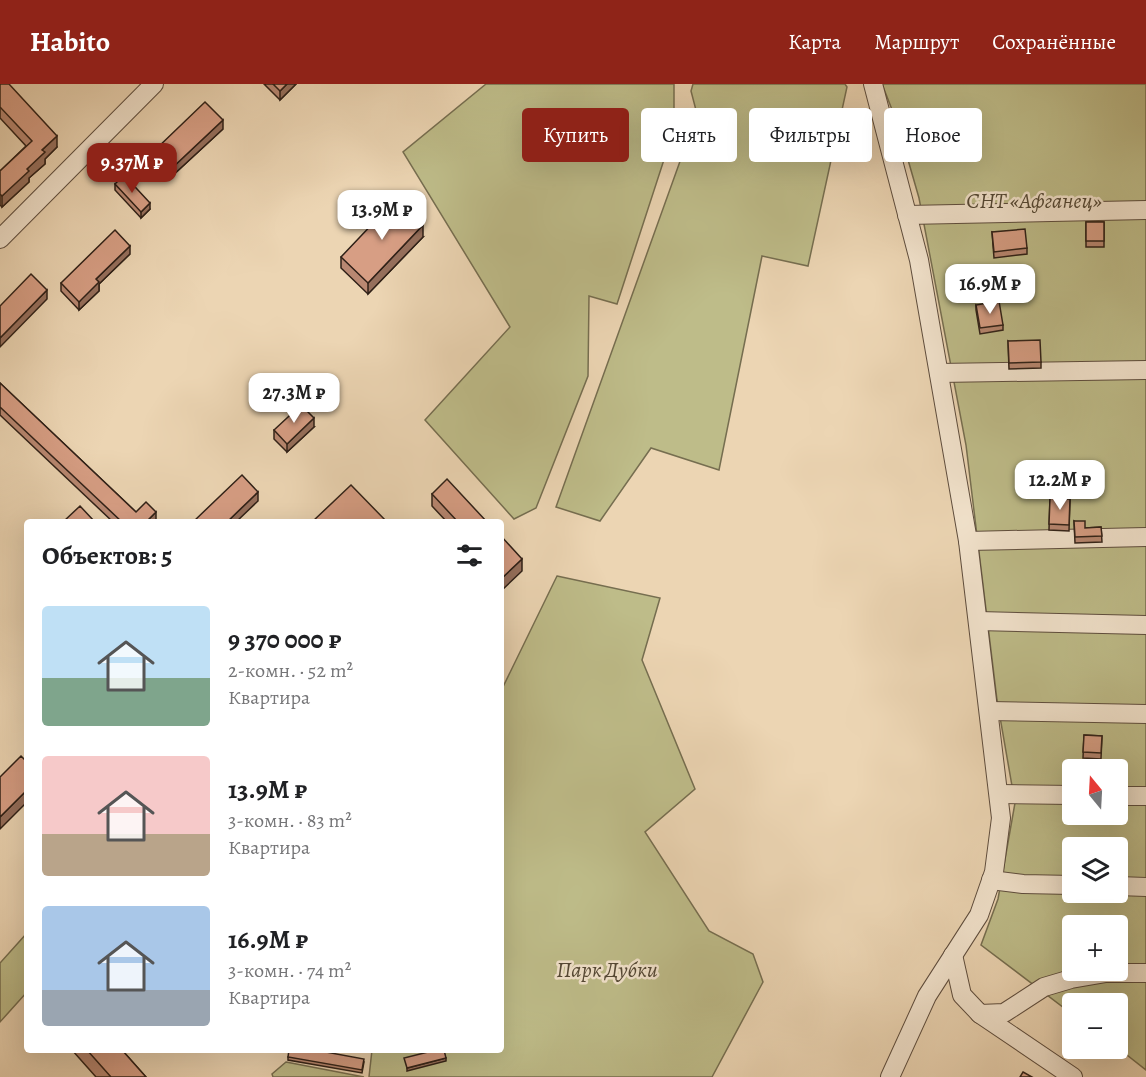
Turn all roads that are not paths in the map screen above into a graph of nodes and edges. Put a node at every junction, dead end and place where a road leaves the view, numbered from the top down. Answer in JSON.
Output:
{"nodes":[{"id":1,"x":154,"y":84,"type":"edge"},
{"id":2,"x":873,"y":84,"type":"edge"},
{"id":3,"x":1146,"y":210,"type":"edge"},
{"id":4,"x":908,"y":215,"type":"junction"},
{"id":5,"x":0,"y":239,"type":"edge"},
{"id":6,"x":1146,"y":370,"type":"edge"},
{"id":7,"x":939,"y":373,"type":"junction"},
{"id":8,"x":1146,"y":537,"type":"edge"},
{"id":9,"x":968,"y":542,"type":"junction"},
{"id":10,"x":978,"y":621,"type":"junction"},
{"id":11,"x":1146,"y":625,"type":"edge"},
{"id":12,"x":989,"y":711,"type":"junction"},
{"id":13,"x":1146,"y":714,"type":"edge"},
{"id":14,"x":999,"y":794,"type":"junction"},
{"id":15,"x":1062,"y":795,"type":"edge"},
{"id":16,"x":1128,"y":796,"type":"edge"},
{"id":17,"x":1146,"y":796,"type":"edge"},
{"id":18,"x":991,"y":880,"type":"junction"},
{"id":19,"x":1062,"y":885,"type":"edge"},
{"id":20,"x":1128,"y":886,"type":"edge"},
{"id":21,"x":1146,"y":887,"type":"edge"},
{"id":22,"x":953,"y":955,"type":"junction"},
{"id":23,"x":1146,"y":974,"type":"edge"},
{"id":24,"x":980,"y":1014,"type":"junction"},
{"id":25,"x":890,"y":1077,"type":"edge"},
{"id":26,"x":1073,"y":1077,"type":"edge"}],
"edges":[{"from":1,"to":5,"type":"street"},
{"from":2,"to":4,"type":"street"},
{"from":3,"to":4,"type":"street"},
{"from":4,"to":7,"type":"street"},
{"from":6,"to":7,"type":"street"},
{"from":7,"to":9,"type":"street"},
{"from":8,"to":9,"type":"street"},
{"from":9,"to":10,"type":"street"},
{"from":10,"to":11,"type":"street"},
{"from":10,"to":12,"type":"street"},
{"from":12,"to":13,"type":"street"},
{"from":12,"to":14,"type":"street"},
{"from":14,"to":15,"type":"street"},
{"from":14,"to":18,"type":"street"},
{"from":16,"to":17,"type":"street"},
{"from":18,"to":19,"type":"street"},
{"from":18,"to":22,"type":"street"},
{"from":20,"to":21,"type":"street"},
{"from":22,"to":24,"type":"street"},
{"from":22,"to":25,"type":"street"},
{"from":23,"to":24,"type":"street"},
{"from":24,"to":26,"type":"street"}]}
